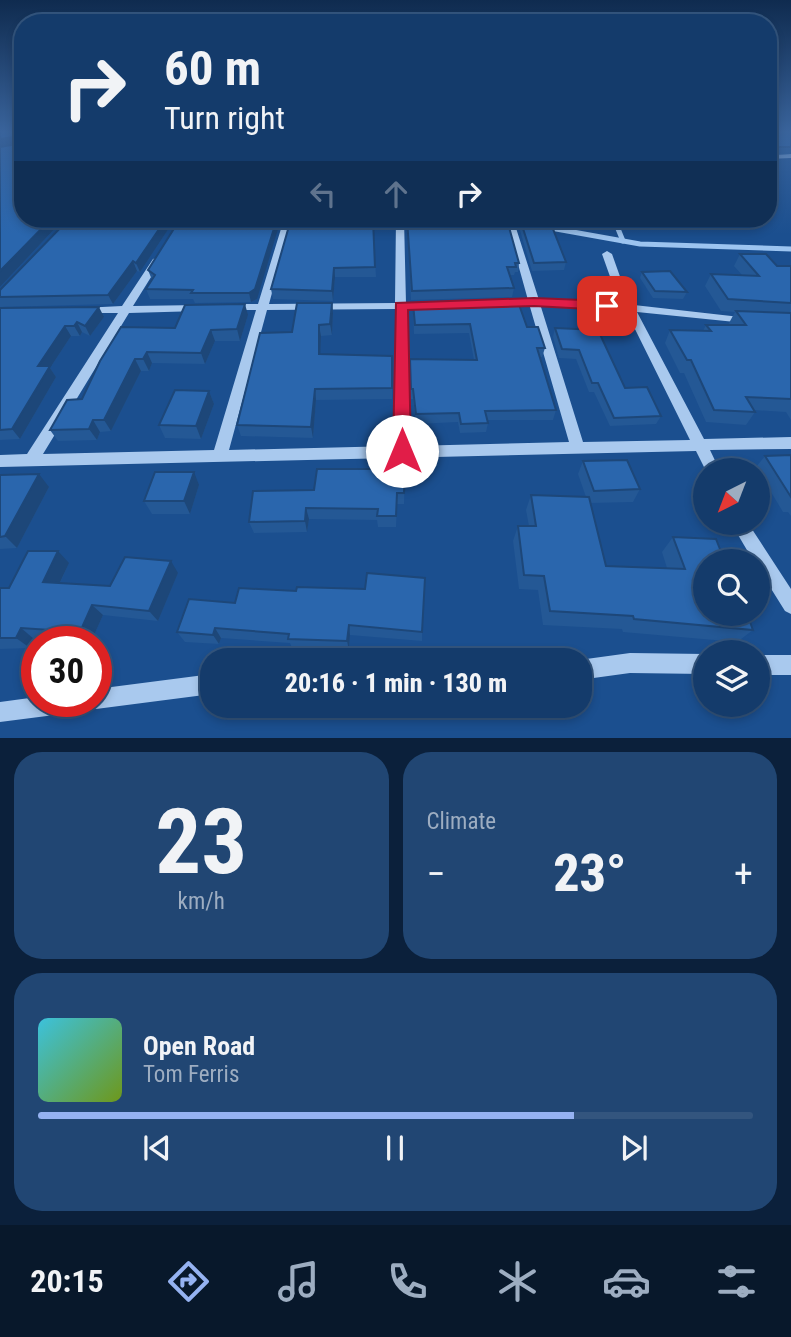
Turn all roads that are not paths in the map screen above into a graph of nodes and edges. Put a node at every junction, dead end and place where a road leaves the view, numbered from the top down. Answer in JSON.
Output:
{"nodes":[{"id":1,"x":286,"y":228,"type":"edge"},
{"id":2,"x":400,"y":228,"type":"edge"},
{"id":3,"x":512,"y":228,"type":"edge"},
{"id":4,"x":161,"y":253,"type":"edge"},
{"id":5,"x":607,"y":254,"type":"dead end"},
{"id":6,"x":534,"y":302,"type":"junction"},
{"id":7,"x":493,"y":304,"type":"edge"},
{"id":8,"x":265,"y":306,"type":"junction"},
{"id":9,"x":401,"y":306,"type":"junction"},
{"id":10,"x":439,"y":306,"type":"edge"},
{"id":11,"x":629,"y":308,"type":"junction"},
{"id":12,"x":127,"y":309,"type":"junction"},
{"id":13,"x":76,"y":310,"type":"edge"},
{"id":14,"x":757,"y":321,"type":"edge"},
{"id":15,"x":791,"y":443,"type":"edge"},
{"id":16,"x":700,"y":445,"type":"junction"},
{"id":17,"x":578,"y":446,"type":"junction"},
{"id":18,"x":402,"y":451,"type":"junction"},
{"id":19,"x":220,"y":455,"type":"junction"},
{"id":20,"x":706,"y":458,"type":"edge"},
{"id":21,"x":32,"y":459,"type":"junction"},
{"id":22,"x":0,"y":461,"type":"edge"},
{"id":23,"x":748,"y":536,"type":"edge"},
{"id":24,"x":791,"y":605,"type":"edge"},
{"id":25,"x":693,"y":664,"type":"edge"},
{"id":26,"x":770,"y":665,"type":"edge"},
{"id":27,"x":791,"y":665,"type":"edge"},
{"id":28,"x":592,"y":668,"type":"edge"},
{"id":29,"x":200,"y":686,"type":"edge"},
{"id":30,"x":112,"y":697,"type":"edge"},
{"id":31,"x":21,"y":709,"type":"edge"},
{"id":32,"x":0,"y":712,"type":"edge"}],
"edges":[{"from":1,"to":8,"type":"street"},
{"from":2,"to":9,"type":"street"},
{"from":3,"to":6,"type":"street"},
{"from":4,"to":12,"type":"street"},
{"from":5,"to":11,"type":"street"},
{"from":6,"to":7,"type":"street"},
{"from":6,"to":11,"type":"street"},
{"from":6,"to":17,"type":"street"},
{"from":8,"to":9,"type":"street"},
{"from":8,"to":12,"type":"street"},
{"from":8,"to":19,"type":"street"},
{"from":9,"to":10,"type":"street"},
{"from":9,"to":18,"type":"street"},
{"from":11,"to":14,"type":"street"},
{"from":11,"to":16,"type":"street"},
{"from":12,"to":13,"type":"street"},
{"from":12,"to":21,"type":"street"},
{"from":15,"to":16,"type":"street"},
{"from":16,"to":17,"type":"street"},
{"from":16,"to":20,"type":"street"},
{"from":17,"to":18,"type":"street"},
{"from":18,"to":19,"type":"street"},
{"from":19,"to":21,"type":"street"},
{"from":21,"to":22,"type":"street"},
{"from":23,"to":24,"type":"street"},
{"from":25,"to":28,"type":"street"},
{"from":26,"to":27,"type":"street"},
{"from":29,"to":30,"type":"street"},
{"from":31,"to":32,"type":"street"}]}
